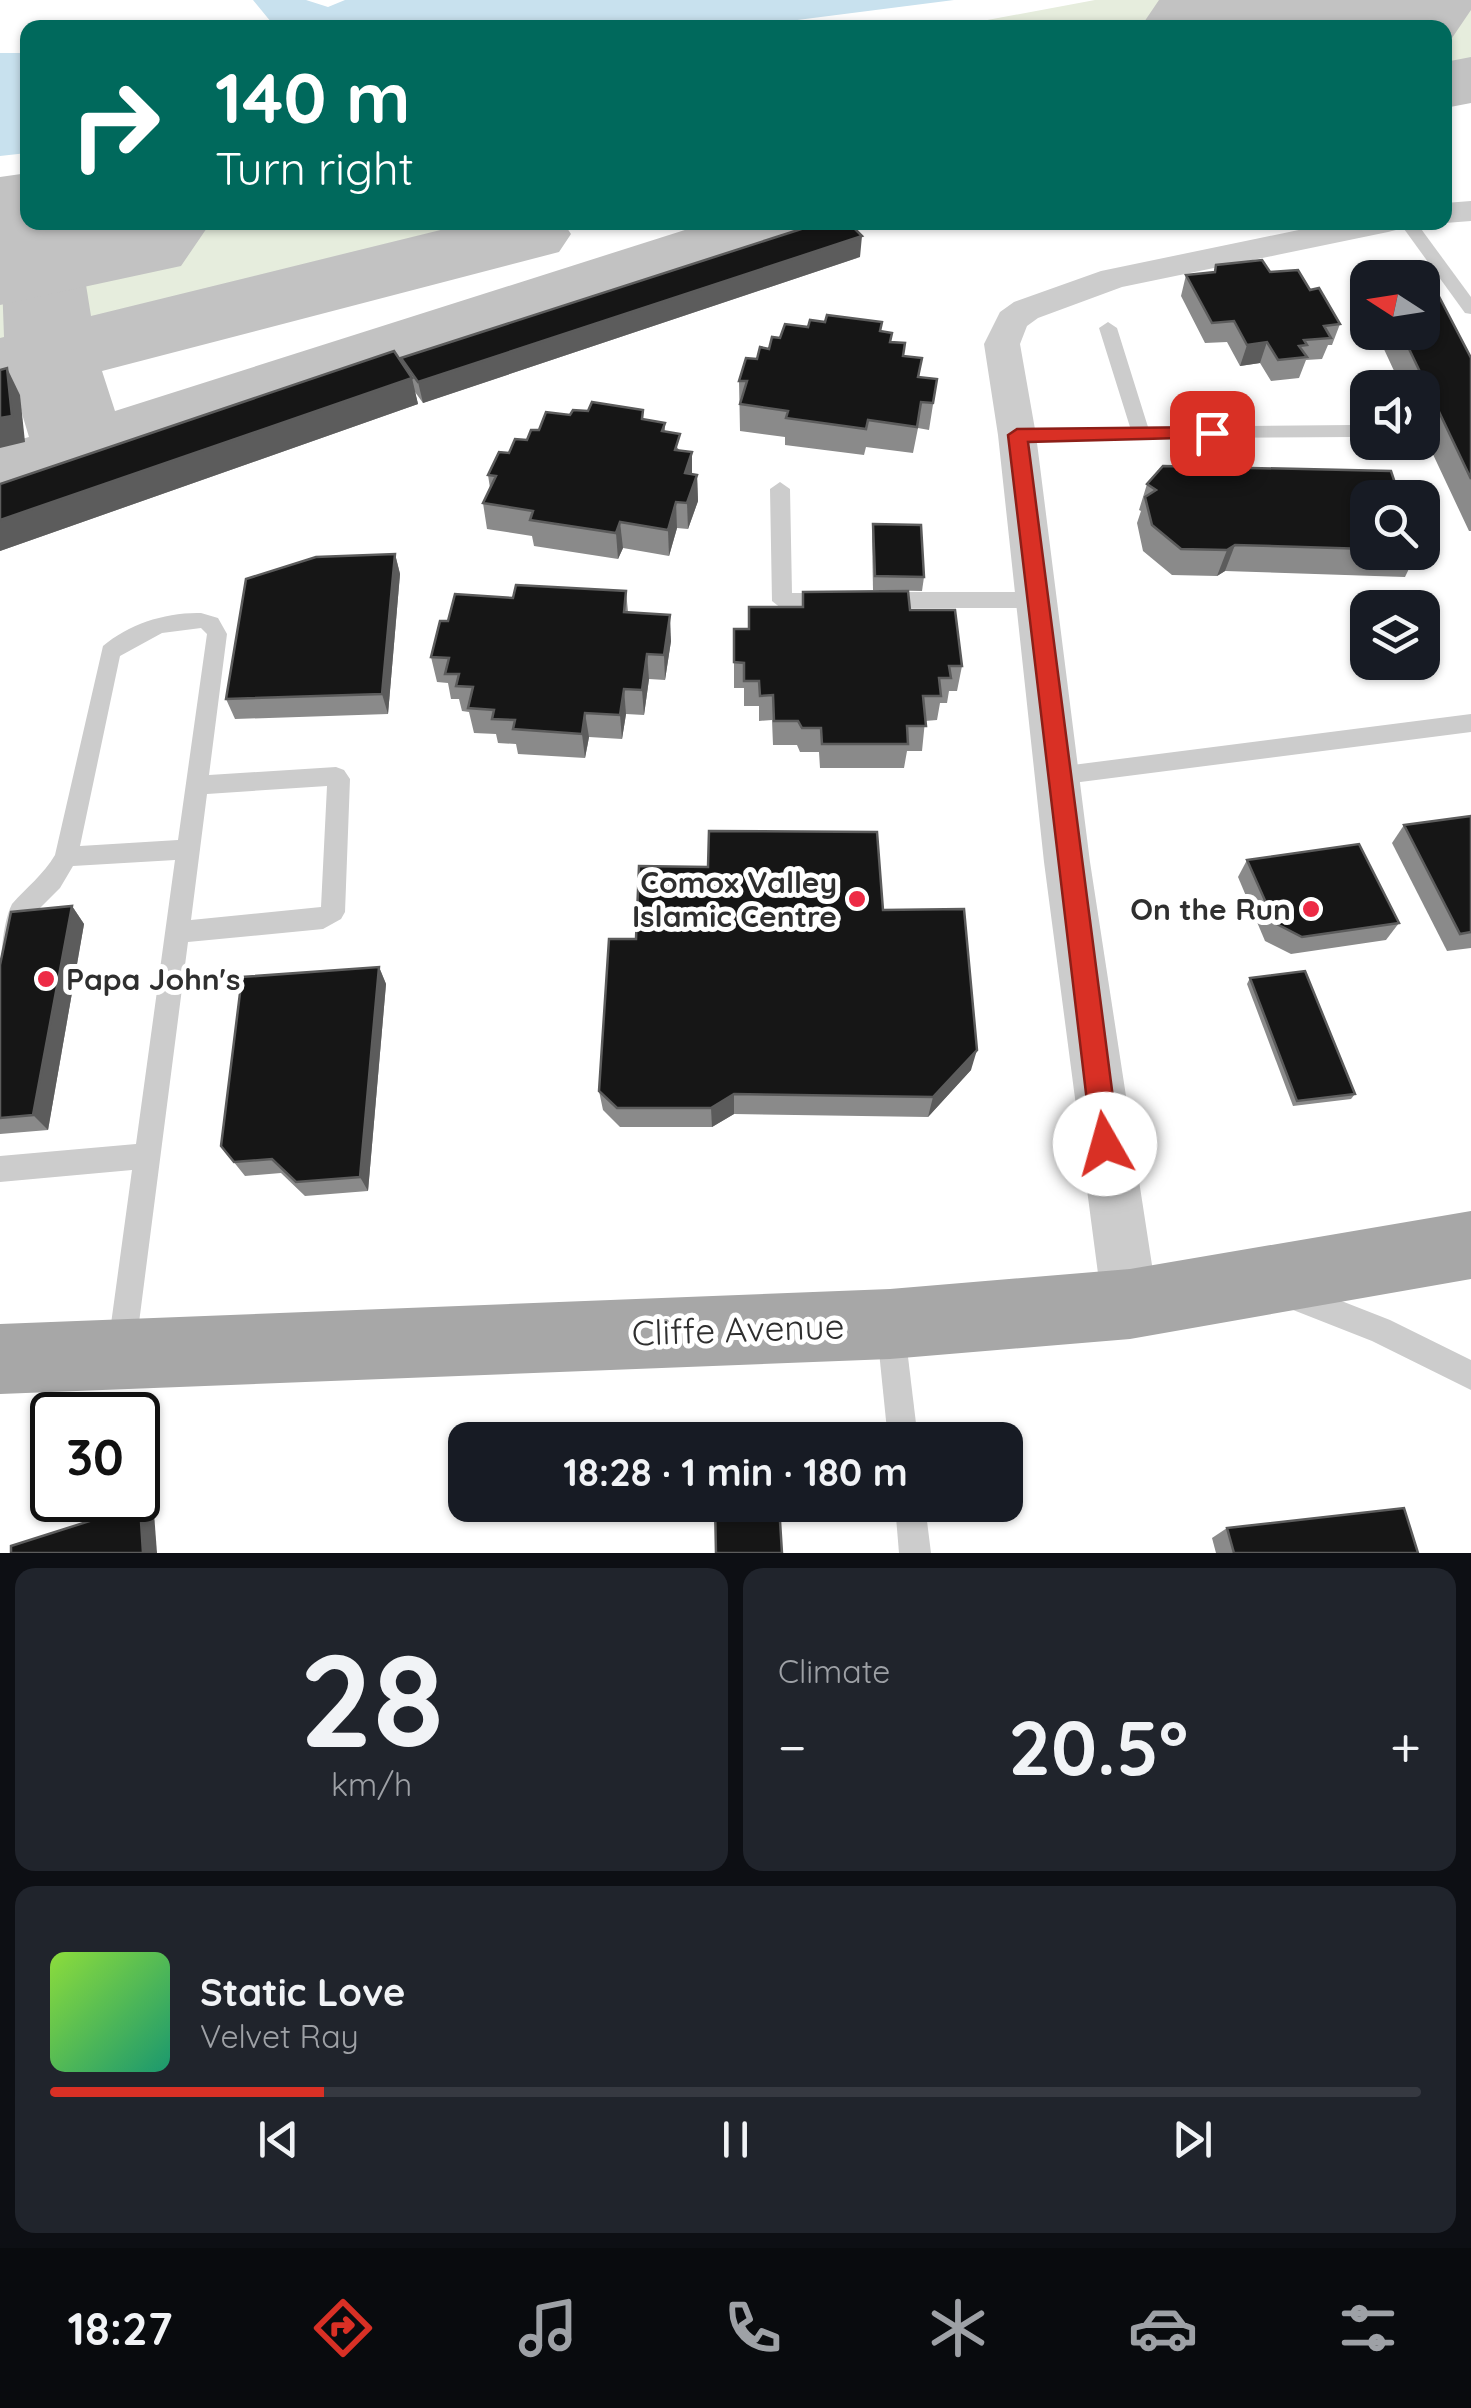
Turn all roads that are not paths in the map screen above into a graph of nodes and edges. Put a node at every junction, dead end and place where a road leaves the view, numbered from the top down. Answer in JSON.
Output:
{"nodes":[{"id":1,"x":1349,"y":230,"type":"edge"},
{"id":2,"x":1413,"y":230,"type":"edge"},
{"id":3,"x":1471,"y":309,"type":"edge"},
{"id":4,"x":1108,"y":328,"type":"dead end"},
{"id":5,"x":1350,"y":431,"type":"edge"},
{"id":6,"x":1141,"y":434,"type":"junction"},
{"id":7,"x":1017,"y":435,"type":"junction"},
{"id":8,"x":780,"y":489,"type":"dead end"},
{"id":9,"x":1036,"y":600,"type":"junction"},
{"id":10,"x":1471,"y":723,"type":"edge"},
{"id":11,"x":1057,"y":776,"type":"junction"},
{"id":12,"x":197,"y":785,"type":"junction"},
{"id":13,"x":188,"y":849,"type":"junction"},
{"id":14,"x":66,"y":857,"type":"junction"},
{"id":15,"x":178,"y":932,"type":"junction"},
{"id":16,"x":0,"y":996,"type":"edge"},
{"id":17,"x":148,"y":1156,"type":"junction"},
{"id":18,"x":0,"y":1169,"type":"edge"},
{"id":19,"x":1471,"y":1245,"type":"edge"},
{"id":20,"x":1262,"y":1283,"type":"junction"},
{"id":21,"x":1130,"y":1304,"type":"junction"},
{"id":22,"x":890,"y":1324,"type":"junction"},
{"id":23,"x":121,"y":1354,"type":"junction"},
{"id":24,"x":0,"y":1359,"type":"edge"},
{"id":25,"x":1471,"y":1375,"type":"edge"},
{"id":26,"x":901,"y":1422,"type":"edge"},
{"id":27,"x":912,"y":1522,"type":"edge"},
{"id":28,"x":915,"y":1553,"type":"edge"}],
"edges":[{"from":1,"to":7,"type":"street"},
{"from":2,"to":3,"type":"lane"},
{"from":4,"to":6,"type":"lane"},
{"from":5,"to":6,"type":"lane"},
{"from":6,"to":7,"type":"lane"},
{"from":7,"to":9,"type":"street"},
{"from":8,"to":9,"type":"lane"},
{"from":9,"to":11,"type":"street"},
{"from":10,"to":11,"type":"lane"},
{"from":11,"to":21,"type":"street"},
{"from":12,"to":13,"type":"lane"},
{"from":12,"to":14,"type":"lane"},
{"from":12,"to":15,"type":"lane"},
{"from":13,"to":14,"type":"lane"},
{"from":13,"to":15,"type":"lane"},
{"from":14,"to":16,"type":"lane"},
{"from":15,"to":17,"type":"lane"},
{"from":17,"to":18,"type":"lane"},
{"from":17,"to":23,"type":"lane"},
{"from":19,"to":20,"type":"main road","name":"Cliffe Avenue"},
{"from":20,"to":21,"type":"main road","name":"Cliffe Avenue"},
{"from":20,"to":25,"type":"lane"},
{"from":21,"to":22,"type":"main road","name":"Cliffe Avenue"},
{"from":22,"to":23,"type":"main road","name":"Cliffe Avenue"},
{"from":22,"to":26,"type":"lane"},
{"from":23,"to":24,"type":"main road","name":"Cliffe Avenue"},
{"from":27,"to":28,"type":"lane"}]}
